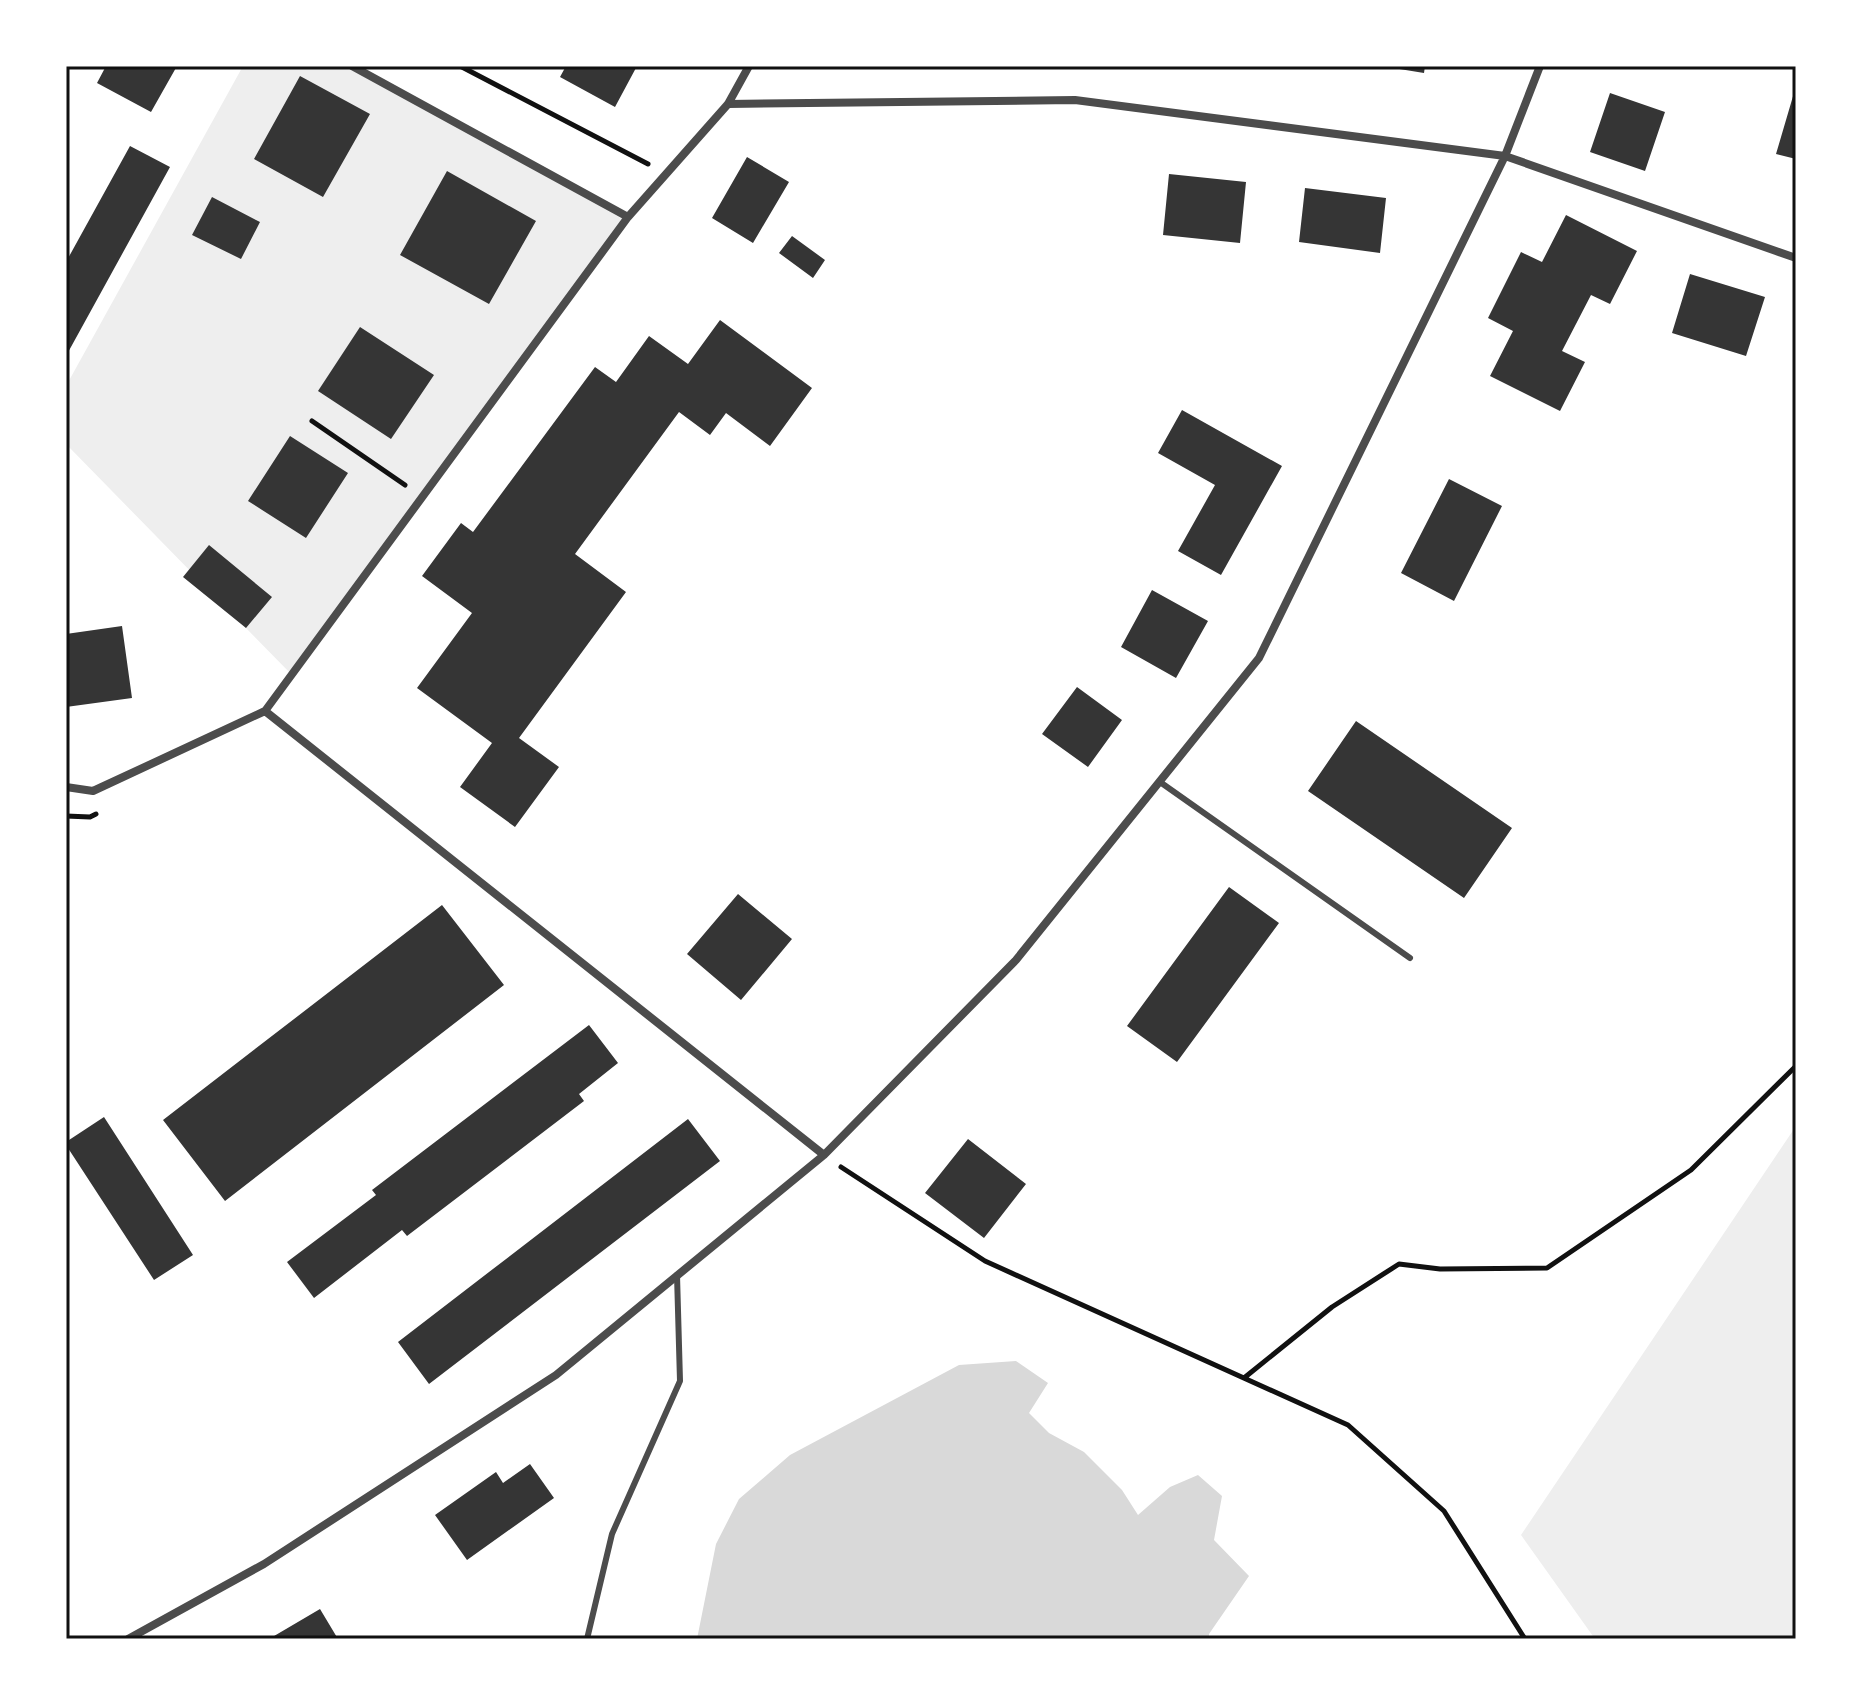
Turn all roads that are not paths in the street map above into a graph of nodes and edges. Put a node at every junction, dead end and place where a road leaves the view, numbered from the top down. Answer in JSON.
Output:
{"nodes":[{"id":1,"x":352,"y":66,"type":"edge"},
{"id":2,"x":749,"y":66,"type":"edge"},
{"id":3,"x":1540,"y":66,"type":"edge"},
{"id":4,"x":728,"y":104,"type":"junction"},
{"id":5,"x":1505,"y":156,"type":"junction"},
{"id":6,"x":628,"y":217,"type":"junction"},
{"id":7,"x":1796,"y":258,"type":"edge"},
{"id":8,"x":265,"y":711,"type":"junction"},
{"id":9,"x":1160,"y":782,"type":"junction"},
{"id":10,"x":66,"y":787,"type":"edge"},
{"id":11,"x":1410,"y":958,"type":"dead end"},
{"id":12,"x":824,"y":1155,"type":"junction"},
{"id":13,"x":677,"y":1275,"type":"junction"},
{"id":14,"x":128,"y":1639,"type":"edge"},
{"id":15,"x":587,"y":1639,"type":"edge"}],
"edges":[{"from":1,"to":6,"type":"street"},
{"from":2,"to":4,"type":"street"},
{"from":3,"to":5,"type":"street"},
{"from":4,"to":5,"type":"street"},
{"from":4,"to":6,"type":"street"},
{"from":5,"to":7,"type":"street"},
{"from":5,"to":9,"type":"street"},
{"from":6,"to":8,"type":"street"},
{"from":8,"to":10,"type":"street"},
{"from":8,"to":12,"type":"street"},
{"from":9,"to":11,"type":"lane"},
{"from":9,"to":12,"type":"street"},
{"from":12,"to":13,"type":"street"},
{"from":13,"to":14,"type":"street"},
{"from":13,"to":15,"type":"lane"}]}
